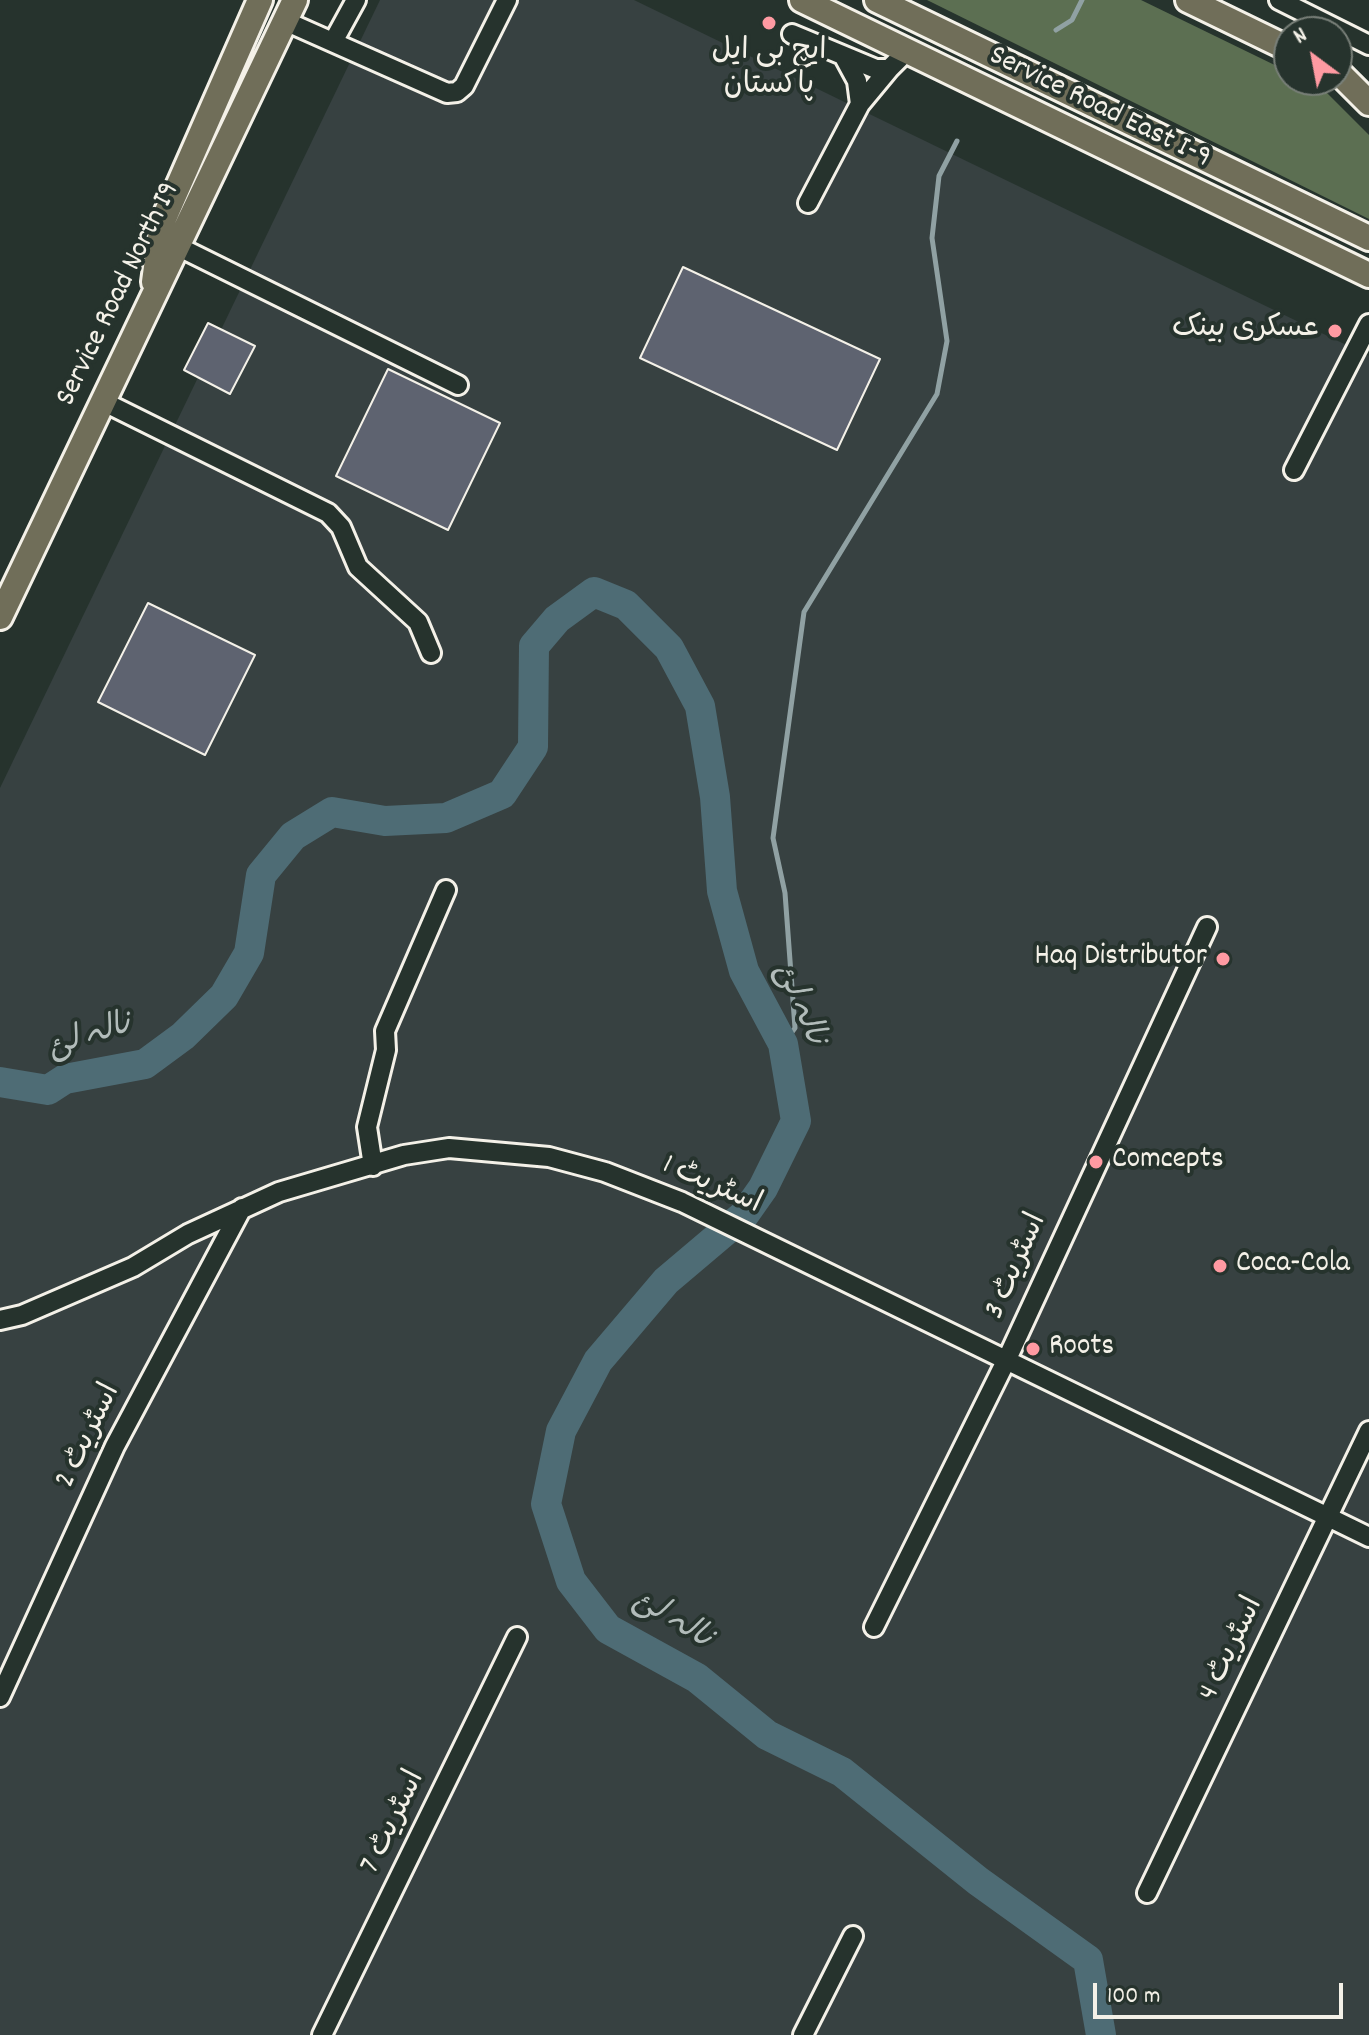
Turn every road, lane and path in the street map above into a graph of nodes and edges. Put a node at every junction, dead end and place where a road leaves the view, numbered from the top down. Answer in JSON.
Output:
{"nodes":[{"id":1,"x":260,"y":0,"type":"edge"},
{"id":2,"x":356,"y":0,"type":"edge"},
{"id":3,"x":507,"y":0,"type":"edge"},
{"id":4,"x":802,"y":0,"type":"edge"},
{"id":5,"x":877,"y":0,"type":"edge"},
{"id":6,"x":1188,"y":0,"type":"edge"},
{"id":7,"x":1279,"y":0,"type":"edge"},
{"id":8,"x":290,"y":10,"type":"edge"},
{"id":9,"x":792,"y":34,"type":"dead end"},
{"id":10,"x":1273,"y":41,"type":"edge"},
{"id":11,"x":333,"y":42,"type":"junction"},
{"id":12,"x":1369,"y":45,"type":"edge"},
{"id":13,"x":907,"y":51,"type":"junction"},
{"id":14,"x":844,"y":57,"type":"junction"},
{"id":15,"x":889,"y":69,"type":"junction"},
{"id":16,"x":1353,"y":88,"type":"edge"},
{"id":17,"x":1369,"y":103,"type":"edge"},
{"id":18,"x":860,"y":104,"type":"junction"},
{"id":19,"x":808,"y":203,"type":"dead end"},
{"id":20,"x":1369,"y":238,"type":"edge"},
{"id":21,"x":179,"y":247,"type":"junction"},
{"id":22,"x":1369,"y":275,"type":"edge"},
{"id":23,"x":151,"y":305,"type":"junction"},
{"id":24,"x":1369,"y":324,"type":"edge"},
{"id":25,"x":458,"y":385,"type":"dead end"},
{"id":26,"x":104,"y":402,"type":"junction"},
{"id":27,"x":1294,"y":470,"type":"dead end"},
{"id":28,"x":0,"y":617,"type":"edge"},
{"id":29,"x":431,"y":653,"type":"dead end"},
{"id":30,"x":446,"y":890,"type":"dead end"},
{"id":31,"x":1207,"y":927,"type":"dead end"},
{"id":32,"x":373,"y":1166,"type":"junction"},
{"id":33,"x":242,"y":1208,"type":"junction"},
{"id":34,"x":0,"y":1320,"type":"edge"},
{"id":35,"x":1007,"y":1359,"type":"junction"},
{"id":36,"x":1369,"y":1431,"type":"edge"},
{"id":37,"x":1328,"y":1517,"type":"junction"},
{"id":38,"x":1369,"y":1537,"type":"edge"},
{"id":39,"x":874,"y":1627,"type":"dead end"},
{"id":40,"x":517,"y":1637,"type":"dead end"},
{"id":41,"x":0,"y":1697,"type":"edge"},
{"id":42,"x":1147,"y":1893,"type":"dead end"},
{"id":43,"x":853,"y":1936,"type":"dead end"},
{"id":44,"x":322,"y":2035,"type":"edge"},
{"id":45,"x":803,"y":2035,"type":"edge"}],
"edges":[{"from":1,"to":23,"type":"main road"},
{"from":2,"to":11,"type":"street"},
{"from":3,"to":11,"type":"street"},
{"from":4,"to":13,"type":"main road","name":"Service Road East I-9"},
{"from":5,"to":20,"type":"main road"},
{"from":6,"to":10,"type":"main road"},
{"from":7,"to":12,"type":"street"},
{"from":8,"to":11,"type":"street"},
{"from":8,"to":21,"type":"main road","name":"Service Road North I9"},
{"from":9,"to":14,"type":"street"},
{"from":13,"to":15,"type":"street"},
{"from":13,"to":22,"type":"main road","name":"Service Road East I-9"},
{"from":14,"to":15,"type":"street"},
{"from":14,"to":18,"type":"street"},
{"from":15,"to":18,"type":"street"},
{"from":16,"to":17,"type":"main road"},
{"from":18,"to":19,"type":"street"},
{"from":21,"to":23,"type":"main road","name":"Service Road North I9"},
{"from":21,"to":25,"type":"street"},
{"from":23,"to":26,"type":"main road","name":"Service Road North I9"},
{"from":24,"to":27,"type":"street"},
{"from":26,"to":28,"type":"main road","name":"Service Road North I9"},
{"from":26,"to":29,"type":"street"},
{"from":30,"to":32,"type":"street"},
{"from":31,"to":35,"type":"street","name":"اسٹریٹ 3"},
{"from":32,"to":33,"type":"street","name":"اسٹریٹ 1"},
{"from":32,"to":35,"type":"street","name":"اسٹریٹ 1"},
{"from":33,"to":34,"type":"street","name":"اسٹریٹ 1"},
{"from":33,"to":41,"type":"street","name":"اسٹریٹ 2"},
{"from":35,"to":37,"type":"street","name":"اسٹریٹ 1"},
{"from":35,"to":39,"type":"street","name":"اسٹریٹ 3"},
{"from":36,"to":37,"type":"street","name":"اسٹریٹ 4"},
{"from":37,"to":38,"type":"street","name":"اسٹریٹ 1"},
{"from":37,"to":42,"type":"street","name":"اسٹریٹ 4"},
{"from":40,"to":44,"type":"street","name":"اسٹریٹ 7"},
{"from":43,"to":45,"type":"street"}]}
